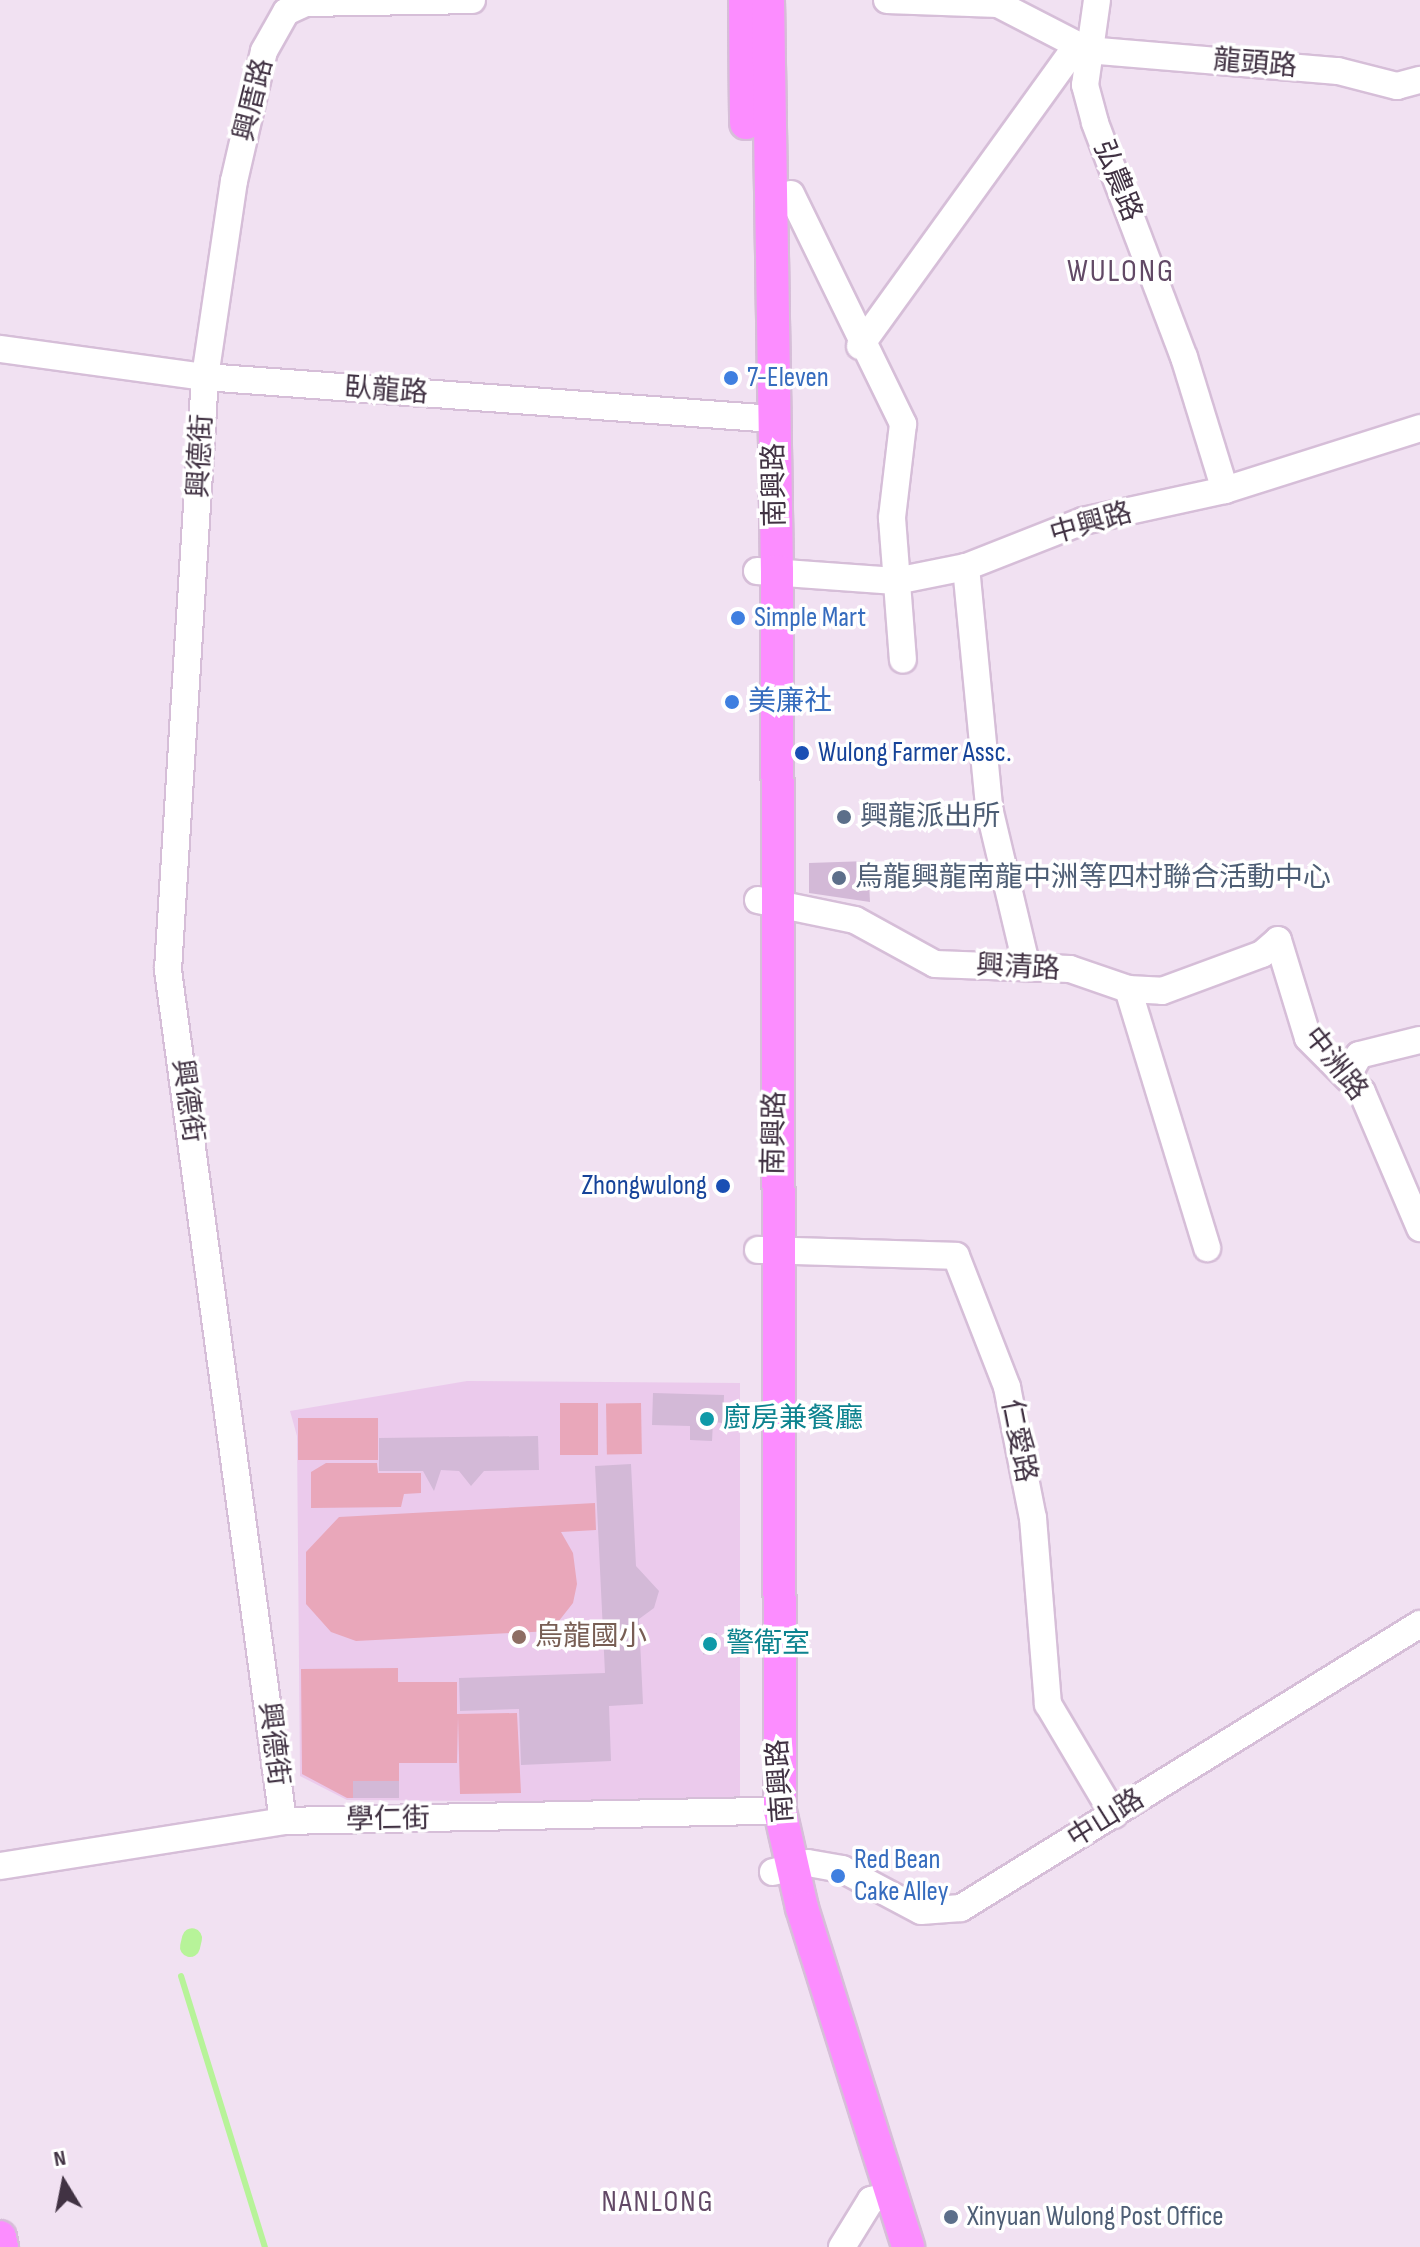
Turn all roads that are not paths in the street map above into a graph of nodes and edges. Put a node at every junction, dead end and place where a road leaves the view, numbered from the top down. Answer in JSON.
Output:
{"nodes":[{"id":1,"x":472,"y":0,"type":"edge"},
{"id":2,"x":745,"y":0,"type":"edge"},
{"id":3,"x":768,"y":0,"type":"edge"},
{"id":4,"x":887,"y":0,"type":"edge"},
{"id":5,"x":1097,"y":0,"type":"edge"},
{"id":6,"x":421,"y":2,"type":"edge"},
{"id":7,"x":1082,"y":48,"type":"junction"},
{"id":8,"x":1420,"y":80,"type":"edge"},
{"id":9,"x":791,"y":194,"type":"dead end"},
{"id":10,"x":860,"y":346,"type":"junction"},
{"id":11,"x":0,"y":349,"type":"edge"},
{"id":12,"x":205,"y":377,"type":"junction"},
{"id":13,"x":765,"y":419,"type":"junction"},
{"id":14,"x":1420,"y":428,"type":"edge"},
{"id":15,"x":1225,"y":490,"type":"junction"},
{"id":16,"x":966,"y":567,"type":"junction"},
{"id":17,"x":767,"y":571,"type":"junction"},
{"id":18,"x":896,"y":581,"type":"junction"},
{"id":19,"x":903,"y":660,"type":"dead end"},
{"id":20,"x":767,"y":900,"type":"junction"},
{"id":21,"x":1278,"y":940,"type":"joint"},
{"id":22,"x":1027,"y":968,"type":"junction"},
{"id":23,"x":1128,"y":989,"type":"junction"},
{"id":24,"x":1420,"y":1040,"type":"edge"},
{"id":25,"x":1347,"y":1077,"type":"junction"},
{"id":26,"x":1420,"y":1228,"type":"edge"},
{"id":27,"x":1207,"y":1248,"type":"dead end"},
{"id":28,"x":766,"y":1250,"type":"junction"},
{"id":29,"x":1420,"y":1624,"type":"edge"},
{"id":30,"x":770,"y":1812,"type":"junction"},
{"id":31,"x":1114,"y":1815,"type":"junction"},
{"id":32,"x":283,"y":1821,"type":"junction"},
{"id":33,"x":0,"y":1866,"type":"edge"},
{"id":34,"x":782,"y":1870,"type":"junction"},
{"id":35,"x":880,"y":2198,"type":"junction"},
{"id":36,"x":0,"y":2237,"type":"edge"},
{"id":37,"x":2,"y":2247,"type":"edge"},
{"id":38,"x":842,"y":2247,"type":"edge"},
{"id":39,"x":887,"y":2247,"type":"edge"},
{"id":40,"x":908,"y":2247,"type":"edge"}],
"edges":[{"from":1,"to":6,"type":"street","name":"興厝路"},
{"from":2,"to":13,"type":"main road","name":"南興路"},
{"from":3,"to":13,"type":"main road","name":"南興路"},
{"from":4,"to":7,"type":"street","name":"龍頭路"},
{"from":5,"to":7,"type":"street"},
{"from":6,"to":12,"type":"street","name":"興厝路"},
{"from":7,"to":8,"type":"street","name":"龍頭路"},
{"from":7,"to":10,"type":"street"},
{"from":7,"to":15,"type":"street","name":"弘農路"},
{"from":9,"to":10,"type":"street"},
{"from":10,"to":18,"type":"street"},
{"from":11,"to":12,"type":"street","name":"臥龍路"},
{"from":12,"to":13,"type":"street","name":"臥龍路"},
{"from":12,"to":32,"type":"street","name":"興德街"},
{"from":13,"to":17,"type":"main road","name":"南興路"},
{"from":14,"to":15,"type":"street","name":"中興路"},
{"from":15,"to":16,"type":"street","name":"中興路"},
{"from":16,"to":18,"type":"street","name":"中興路"},
{"from":16,"to":22,"type":"street"},
{"from":17,"to":18,"type":"street","name":"中興路"},
{"from":17,"to":20,"type":"main road","name":"南興路"},
{"from":18,"to":19,"type":"street"},
{"from":20,"to":22,"type":"street","name":"興清路"},
{"from":20,"to":28,"type":"main road","name":"南興路"},
{"from":21,"to":23,"type":"street","name":"興清路"},
{"from":21,"to":25,"type":"street","name":"中洲路"},
{"from":22,"to":23,"type":"street","name":"興清路"},
{"from":23,"to":27,"type":"street"},
{"from":24,"to":25,"type":"street"},
{"from":25,"to":26,"type":"street","name":"中洲路"},
{"from":28,"to":30,"type":"main road","name":"南興路"},
{"from":28,"to":31,"type":"street","name":"仁愛路"},
{"from":29,"to":31,"type":"street","name":"中山路"},
{"from":30,"to":32,"type":"street","name":"學仁街"},
{"from":30,"to":34,"type":"main road","name":"南興路"},
{"from":31,"to":34,"type":"street","name":"中山路"},
{"from":32,"to":33,"type":"street","name":"學仁街"},
{"from":34,"to":35,"type":"main road","name":"南興路"},
{"from":35,"to":38,"type":"street"},
{"from":35,"to":39,"type":"main road","name":"南興路"},
{"from":35,"to":40,"type":"main road","name":"南興路"},
{"from":36,"to":37,"type":"main road"}]}
